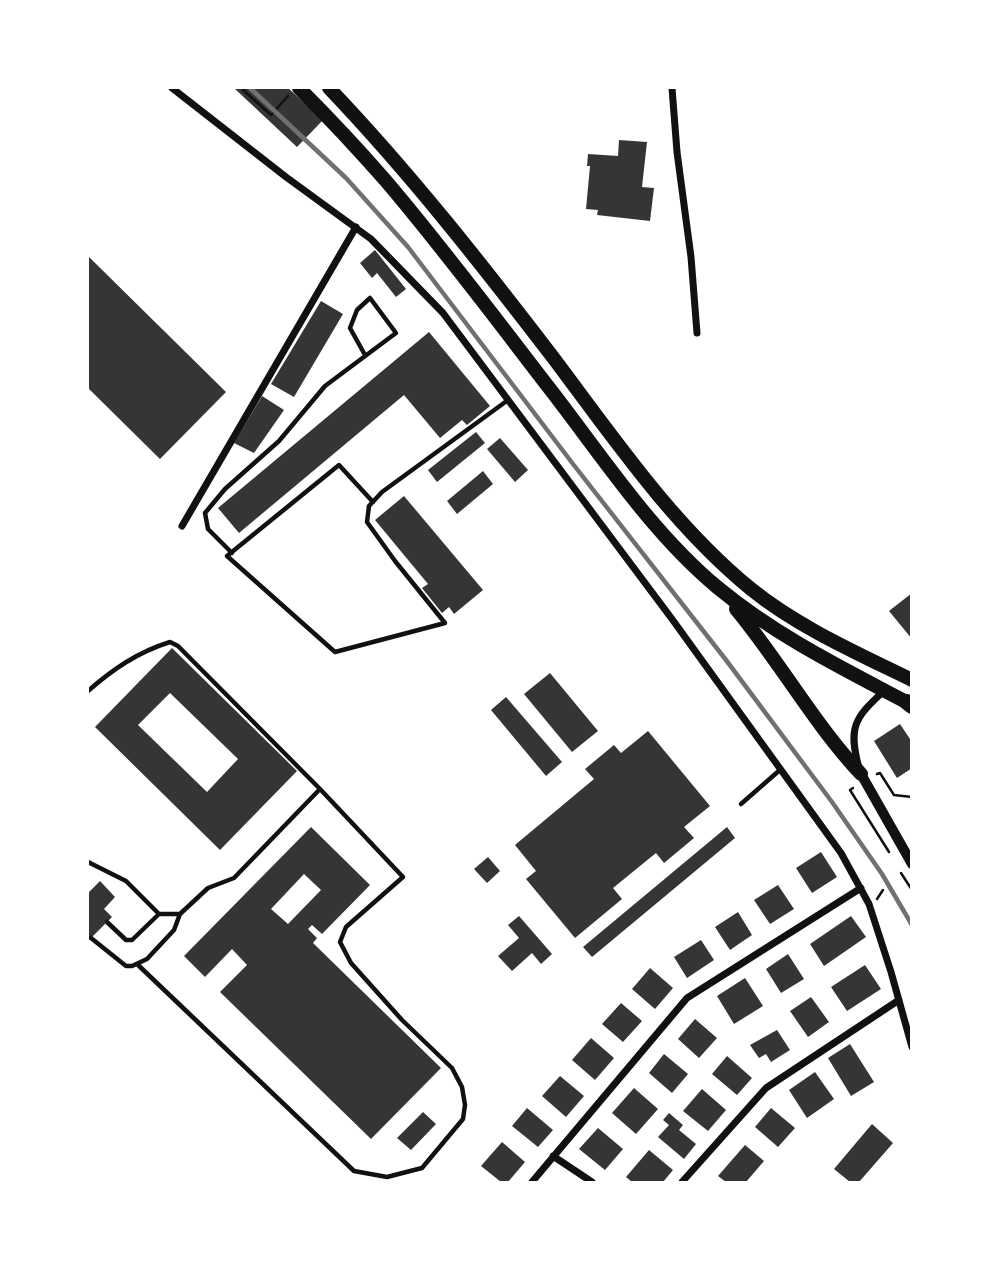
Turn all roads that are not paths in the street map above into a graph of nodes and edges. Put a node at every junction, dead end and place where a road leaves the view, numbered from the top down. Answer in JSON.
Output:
{"nodes":[{"id":1,"x":172,"y":88,"type":"edge"},
{"id":2,"x":329,"y":88,"type":"edge"},
{"id":3,"x":672,"y":88,"type":"edge"},
{"id":4,"x":295,"y":90,"type":"edge"},
{"id":5,"x":356,"y":227,"type":"junction"},
{"id":6,"x":697,"y":333,"type":"dead end"},
{"id":7,"x":365,"y":355,"type":"junction"},
{"id":8,"x":508,"y":400,"type":"junction"},
{"id":9,"x":373,"y":502,"type":"junction"},
{"id":10,"x":182,"y":526,"type":"dead end"},
{"id":11,"x":232,"y":553,"type":"junction"},
{"id":12,"x":717,"y":587,"type":"junction"},
{"id":13,"x":912,"y":680,"type":"edge"},
{"id":14,"x":88,"y":691,"type":"edge"},
{"id":15,"x":885,"y":691,"type":"junction"},
{"id":16,"x":910,"y":704,"type":"edge"},
{"id":17,"x":782,"y":768,"type":"junction"},
{"id":18,"x":861,"y":774,"type":"junction"},
{"id":19,"x":320,"y":789,"type":"junction"},
{"id":20,"x":741,"y":804,"type":"dead end"},
{"id":21,"x":88,"y":862,"type":"edge"},
{"id":22,"x":912,"y":864,"type":"edge"},
{"id":23,"x":861,"y":888,"type":"junction"},
{"id":24,"x":159,"y":914,"type":"junction"},
{"id":25,"x":180,"y":914,"type":"junction"},
{"id":26,"x":107,"y":922,"type":"dead end"},
{"id":27,"x":92,"y":938,"type":"dead end"},
{"id":28,"x":137,"y":964,"type":"junction"},
{"id":29,"x":899,"y":1000,"type":"junction"},
{"id":30,"x":912,"y":1047,"type":"edge"},
{"id":31,"x":553,"y":1156,"type":"junction"},
{"id":32,"x":531,"y":1182,"type":"edge"},
{"id":33,"x":592,"y":1182,"type":"edge"},
{"id":34,"x":682,"y":1182,"type":"edge"}],
"edges":[{"from":1,"to":5,"type":"street"},
{"from":2,"to":13,"type":"highway"},
{"from":3,"to":6,"type":"street"},
{"from":4,"to":12,"type":"highway"},
{"from":5,"to":8,"type":"street"},
{"from":5,"to":10,"type":"street"},
{"from":7,"to":7,"type":"lane"},
{"from":7,"to":11,"type":"lane"},
{"from":8,"to":9,"type":"lane"},
{"from":8,"to":17,"type":"street"},
{"from":9,"to":11,"type":"lane"},
{"from":9,"to":11,"type":"lane"},
{"from":12,"to":15,"type":"highway"},
{"from":12,"to":18,"type":"highway"},
{"from":14,"to":19,"type":"lane"},
{"from":15,"to":16,"type":"highway"},
{"from":15,"to":18,"type":"street"},
{"from":17,"to":20,"type":"lane"},
{"from":17,"to":23,"type":"street"},
{"from":18,"to":22,"type":"street"},
{"from":19,"to":25,"type":"lane"},
{"from":19,"to":28,"type":"lane"},
{"from":21,"to":24,"type":"lane"},
{"from":23,"to":29,"type":"street"},
{"from":23,"to":31,"type":"street"},
{"from":24,"to":25,"type":"lane"},
{"from":24,"to":26,"type":"lane"},
{"from":25,"to":28,"type":"lane"},
{"from":27,"to":28,"type":"lane"},
{"from":29,"to":30,"type":"street"},
{"from":29,"to":34,"type":"street"},
{"from":31,"to":32,"type":"street"},
{"from":31,"to":33,"type":"street"}]}
